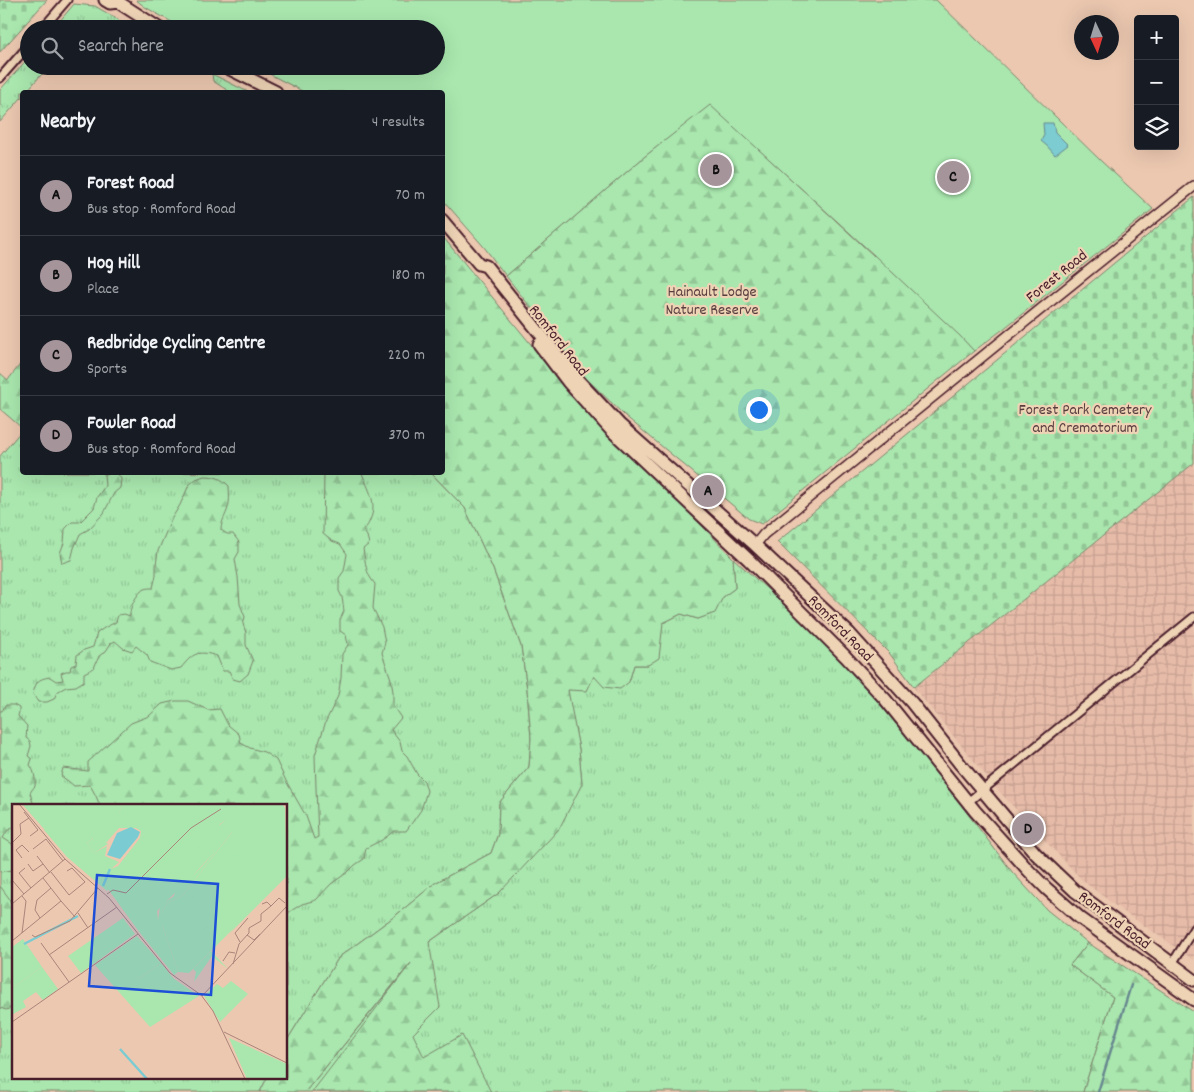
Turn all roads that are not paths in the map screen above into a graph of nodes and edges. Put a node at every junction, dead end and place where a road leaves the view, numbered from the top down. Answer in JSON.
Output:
{"nodes":[{"id":1,"x":67,"y":0,"type":"edge"},
{"id":2,"x":105,"y":0,"type":"edge"},
{"id":3,"x":118,"y":1,"type":"edge"},
{"id":4,"x":50,"y":20,"type":"edge"},
{"id":5,"x":146,"y":20,"type":"edge"},
{"id":6,"x":20,"y":55,"type":"edge"},
{"id":7,"x":242,"y":75,"type":"edge"},
{"id":8,"x":0,"y":78,"type":"edge"},
{"id":9,"x":272,"y":90,"type":"edge"},
{"id":10,"x":1194,"y":186,"type":"edge"},
{"id":11,"x":445,"y":224,"type":"edge"},
{"id":12,"x":479,"y":264,"type":"junction"},
{"id":13,"x":755,"y":545,"type":"junction"},
{"id":14,"x":1194,"y":617,"type":"edge"},
{"id":15,"x":982,"y":790,"type":"junction"},
{"id":16,"x":968,"y":802,"type":"junction"},
{"id":17,"x":1194,"y":928,"type":"edge"},
{"id":18,"x":1172,"y":964,"type":"junction"},
{"id":19,"x":1194,"y":980,"type":"edge"},
{"id":20,"x":1194,"y":1000,"type":"edge"}],
"edges":[{"from":1,"to":4,"type":"street"},
{"from":2,"to":3,"type":"main road"},
{"from":3,"to":5,"type":"main road"},
{"from":6,"to":8,"type":"street"},
{"from":7,"to":9,"type":"main road"},
{"from":10,"to":13,"type":"street","name":"Forest Road"},
{"from":11,"to":12,"type":"main road","name":"Romford Road"},
{"from":12,"to":13,"type":"main road","name":"Romford Road"},
{"from":12,"to":16,"type":"main road","name":"Romford Road"},
{"from":13,"to":15,"type":"main road","name":"Romford Road"},
{"from":14,"to":15,"type":"street"},
{"from":15,"to":16,"type":"street"},
{"from":15,"to":18,"type":"main road","name":"Romford Road"},
{"from":16,"to":20,"type":"main road","name":"Romford Road"},
{"from":17,"to":18,"type":"street"},
{"from":18,"to":19,"type":"main road","name":"Romford Road"}]}
